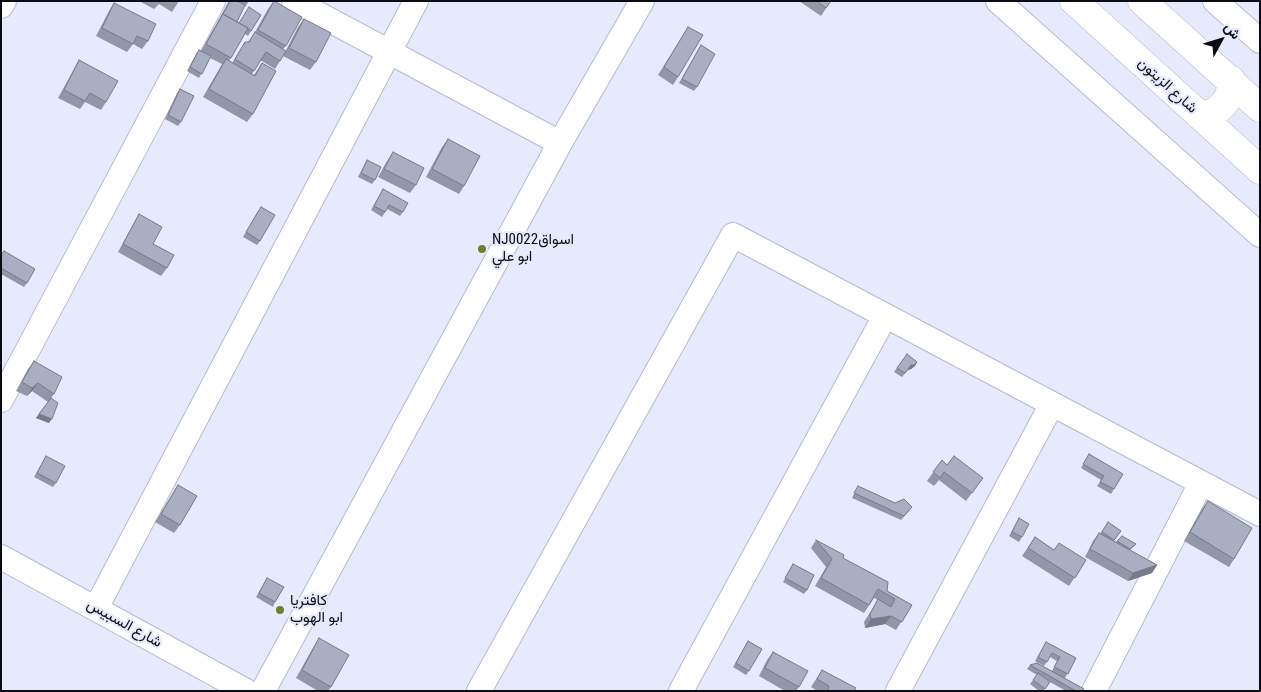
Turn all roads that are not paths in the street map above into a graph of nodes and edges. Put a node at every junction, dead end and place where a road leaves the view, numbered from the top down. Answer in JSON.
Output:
{"nodes":[{"id":1,"x":4,"y":1,"type":"edge"},
{"id":2,"x":213,"y":1,"type":"edge"},
{"id":3,"x":294,"y":1,"type":"edge"},
{"id":4,"x":416,"y":1,"type":"edge"},
{"id":5,"x":642,"y":1,"type":"edge"},
{"id":6,"x":998,"y":1,"type":"edge"},
{"id":7,"x":1074,"y":1,"type":"edge"},
{"id":8,"x":1142,"y":1,"type":"edge"},
{"id":9,"x":1215,"y":1,"type":"edge"},
{"id":10,"x":1,"y":6,"type":"edge"},
{"id":11,"x":1260,"y":41,"type":"edge"},
{"id":12,"x":389,"y":52,"type":"junction"},
{"id":13,"x":1231,"y":80,"type":"junction"},
{"id":14,"x":1260,"y":108,"type":"edge"},
{"id":15,"x":1199,"y":114,"type":"junction"},
{"id":16,"x":560,"y":143,"type":"junction"},
{"id":17,"x":1260,"y":170,"type":"edge"},
{"id":18,"x":1260,"y":235,"type":"edge"},
{"id":19,"x":885,"y":316,"type":"junction"},
{"id":20,"x":1,"y":400,"type":"edge"},
{"id":21,"x":1052,"y":404,"type":"junction"},
{"id":22,"x":1201,"y":483,"type":"junction"},
{"id":23,"x":1260,"y":514,"type":"edge"},
{"id":24,"x":1,"y":556,"type":"edge"},
{"id":25,"x":96,"y":608,"type":"junction"},
{"id":26,"x":246,"y":691,"type":"edge"},
{"id":27,"x":263,"y":691,"type":"edge"},
{"id":28,"x":478,"y":691,"type":"edge"},
{"id":29,"x":681,"y":691,"type":"edge"},
{"id":30,"x":898,"y":691,"type":"edge"},
{"id":31,"x":1094,"y":691,"type":"edge"}],
"edges":[{"from":1,"to":10,"type":"street"},
{"from":2,"to":20,"type":"street"},
{"from":3,"to":12,"type":"street"},
{"from":4,"to":12,"type":"street"},
{"from":5,"to":16,"type":"street"},
{"from":6,"to":18,"type":"street"},
{"from":7,"to":15,"type":"main road","name":"شارع الزيتون"},
{"from":8,"to":13,"type":"main road"},
{"from":9,"to":11,"type":"street"},
{"from":12,"to":16,"type":"street"},
{"from":12,"to":25,"type":"street"},
{"from":13,"to":14,"type":"main road"},
{"from":13,"to":15,"type":"main road"},
{"from":15,"to":17,"type":"main road","name":"شارع الزيتون"},
{"from":16,"to":27,"type":"street"},
{"from":19,"to":21,"type":"street"},
{"from":19,"to":28,"type":"street"},
{"from":19,"to":29,"type":"street"},
{"from":21,"to":22,"type":"street"},
{"from":21,"to":30,"type":"street"},
{"from":22,"to":23,"type":"street"},
{"from":22,"to":31,"type":"street"},
{"from":24,"to":25,"type":"street","name":"شارع السبيس"},
{"from":25,"to":26,"type":"street","name":"شارع السبيس"}]}
